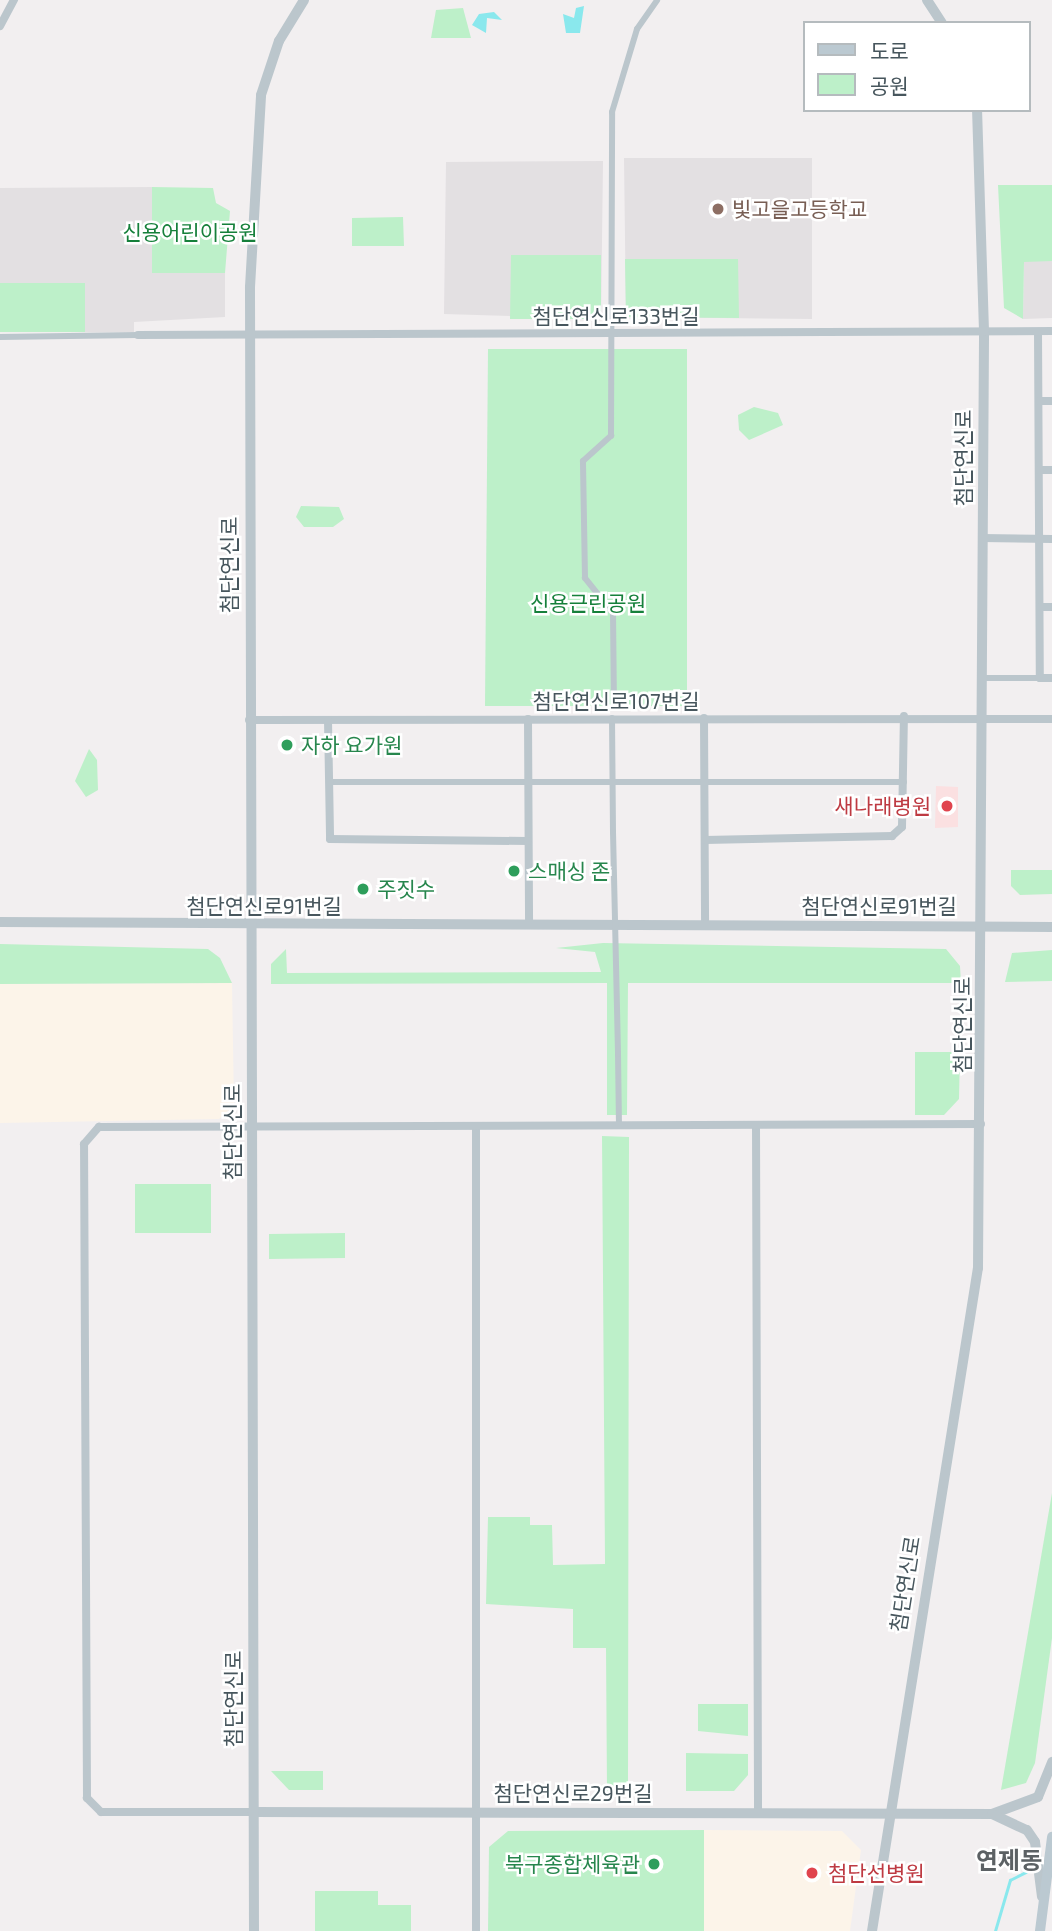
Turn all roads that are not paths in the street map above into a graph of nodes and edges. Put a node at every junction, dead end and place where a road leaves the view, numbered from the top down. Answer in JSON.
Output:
{"nodes":[{"id":1,"x":14,"y":0,"type":"edge"},
{"id":2,"x":304,"y":0,"type":"edge"},
{"id":3,"x":657,"y":0,"type":"edge"},
{"id":4,"x":927,"y":0,"type":"edge"},
{"id":5,"x":941,"y":21,"type":"edge"},
{"id":6,"x":0,"y":26,"type":"edge"},
{"id":7,"x":977,"y":112,"type":"edge"},
{"id":8,"x":984,"y":331,"type":"junction"},
{"id":9,"x":1038,"y":331,"type":"junction"},
{"id":10,"x":1052,"y":331,"type":"edge"},
{"id":11,"x":612,"y":333,"type":"junction"},
{"id":12,"x":249,"y":334,"type":"junction"},
{"id":13,"x":138,"y":335,"type":"joint"},
{"id":14,"x":0,"y":337,"type":"edge"},
{"id":15,"x":1038,"y":401,"type":"junction"},
{"id":16,"x":1052,"y":401,"type":"edge"},
{"id":17,"x":1039,"y":470,"type":"junction"},
{"id":18,"x":1052,"y":470,"type":"edge"},
{"id":19,"x":982,"y":538,"type":"junction"},
{"id":20,"x":1040,"y":539,"type":"junction"},
{"id":21,"x":1052,"y":539,"type":"edge"},
{"id":22,"x":1040,"y":607,"type":"junction"},
{"id":23,"x":1052,"y":607,"type":"edge"},
{"id":24,"x":982,"y":678,"type":"junction"},
{"id":25,"x":1041,"y":678,"type":"junction"},
{"id":26,"x":1052,"y":678,"type":"edge"},
{"id":27,"x":614,"y":708,"type":"dead end"},
{"id":28,"x":904,"y":716,"type":"junction"},
{"id":29,"x":982,"y":717,"type":"junction"},
{"id":30,"x":612,"y":718,"type":"junction"},
{"id":31,"x":704,"y":718,"type":"junction"},
{"id":32,"x":528,"y":719,"type":"junction"},
{"id":33,"x":1052,"y":719,"type":"edge"},
{"id":34,"x":249,"y":720,"type":"junction"},
{"id":35,"x":328,"y":720,"type":"junction"},
{"id":36,"x":528,"y":781,"type":"junction"},
{"id":37,"x":613,"y":781,"type":"junction"},
{"id":38,"x":329,"y":782,"type":"junction"},
{"id":39,"x":704,"y":782,"type":"junction"},
{"id":40,"x":904,"y":782,"type":"junction"},
{"id":41,"x":705,"y":840,"type":"junction"},
{"id":42,"x":528,"y":841,"type":"junction"},
{"id":43,"x":0,"y":922,"type":"edge"},
{"id":44,"x":249,"y":925,"type":"junction"},
{"id":45,"x":529,"y":925,"type":"junction"},
{"id":46,"x":705,"y":925,"type":"junction"},
{"id":47,"x":982,"y":926,"type":"junction"},
{"id":48,"x":1052,"y":927,"type":"edge"},
{"id":49,"x":981,"y":1124,"type":"junction"},
{"id":50,"x":757,"y":1125,"type":"junction"},
{"id":51,"x":619,"y":1126,"type":"junction"},
{"id":52,"x":251,"y":1127,"type":"junction"},
{"id":53,"x":476,"y":1127,"type":"junction"},
{"id":54,"x":1052,"y":1762,"type":"edge"},
{"id":55,"x":252,"y":1812,"type":"junction"},
{"id":56,"x":477,"y":1812,"type":"junction"},
{"id":57,"x":758,"y":1813,"type":"junction"},
{"id":58,"x":894,"y":1814,"type":"junction"},
{"id":59,"x":992,"y":1814,"type":"junction"},
{"id":60,"x":1052,"y":1837,"type":"edge"},
{"id":61,"x":1043,"y":1902,"type":"junction"},
{"id":62,"x":254,"y":1931,"type":"edge"},
{"id":63,"x":476,"y":1931,"type":"edge"},
{"id":64,"x":872,"y":1931,"type":"edge"},
{"id":65,"x":1040,"y":1931,"type":"edge"}],
"edges":[{"from":1,"to":6,"type":"street"},
{"from":2,"to":12,"type":"street","name":"첨단연신로"},
{"from":3,"to":11,"type":"street"},
{"from":4,"to":5,"type":"street"},
{"from":7,"to":8,"type":"street","name":"첨단연신로"},
{"from":8,"to":9,"type":"street","name":"첨단연신로133번길"},
{"from":8,"to":11,"type":"street","name":"첨단연신로133번길"},
{"from":8,"to":19,"type":"street","name":"첨단연신로"},
{"from":9,"to":10,"type":"street","name":"첨단연신로133번길"},
{"from":9,"to":15,"type":"street"},
{"from":11,"to":12,"type":"street","name":"첨단연신로133번길"},
{"from":11,"to":27,"type":"street"},
{"from":12,"to":13,"type":"street"},
{"from":12,"to":34,"type":"street","name":"첨단연신로"},
{"from":13,"to":14,"type":"street"},
{"from":15,"to":16,"type":"street"},
{"from":15,"to":17,"type":"street"},
{"from":17,"to":18,"type":"street"},
{"from":17,"to":20,"type":"street"},
{"from":19,"to":20,"type":"street"},
{"from":19,"to":24,"type":"street","name":"첨단연신로"},
{"from":20,"to":21,"type":"street"},
{"from":20,"to":22,"type":"street"},
{"from":22,"to":23,"type":"street"},
{"from":22,"to":25,"type":"street"},
{"from":24,"to":25,"type":"street"},
{"from":24,"to":29,"type":"street","name":"첨단연신로"},
{"from":25,"to":26,"type":"street"},
{"from":28,"to":29,"type":"street","name":"첨단연신로107번길"},
{"from":28,"to":31,"type":"street","name":"첨단연신로107번길"},
{"from":28,"to":40,"type":"street"},
{"from":29,"to":33,"type":"street","name":"첨단연신로107번길"},
{"from":29,"to":47,"type":"street","name":"첨단연신로"},
{"from":30,"to":31,"type":"street","name":"첨단연신로107번길"},
{"from":30,"to":32,"type":"street","name":"첨단연신로107번길"},
{"from":30,"to":37,"type":"street"},
{"from":31,"to":39,"type":"street"},
{"from":32,"to":35,"type":"street","name":"첨단연신로107번길"},
{"from":32,"to":36,"type":"street"},
{"from":34,"to":35,"type":"street","name":"첨단연신로107번길"},
{"from":34,"to":44,"type":"street","name":"첨단연신로"},
{"from":35,"to":38,"type":"street"},
{"from":36,"to":37,"type":"street"},
{"from":36,"to":38,"type":"street"},
{"from":36,"to":42,"type":"street"},
{"from":37,"to":39,"type":"street"},
{"from":37,"to":51,"type":"street","bridge":true},
{"from":38,"to":42,"type":"street"},
{"from":39,"to":40,"type":"street"},
{"from":39,"to":41,"type":"street"},
{"from":40,"to":41,"type":"street"},
{"from":41,"to":46,"type":"street"},
{"from":42,"to":45,"type":"street"},
{"from":43,"to":44,"type":"street","name":"첨단연신로91번길"},
{"from":44,"to":45,"type":"street","name":"첨단연신로91번길"},
{"from":44,"to":52,"type":"street","name":"첨단연신로"},
{"from":45,"to":46,"type":"street","name":"첨단연신로91번길"},
{"from":46,"to":47,"type":"street","name":"첨단연신로91번길"},
{"from":47,"to":48,"type":"street","name":"첨단연신로91번길"},
{"from":47,"to":49,"type":"street","name":"첨단연신로"},
{"from":49,"to":50,"type":"street"},
{"from":49,"to":58,"type":"street","name":"첨단연신로"},
{"from":50,"to":51,"type":"street"},
{"from":50,"to":57,"type":"street"},
{"from":51,"to":53,"type":"street"},
{"from":52,"to":53,"type":"street"},
{"from":52,"to":55,"type":"street","name":"첨단연신로"},
{"from":52,"to":55,"type":"street"},
{"from":53,"to":56,"type":"street"},
{"from":54,"to":59,"type":"street"},
{"from":55,"to":56,"type":"street","name":"첨단연신로29번길"},
{"from":55,"to":62,"type":"street","name":"첨단연신로"},
{"from":56,"to":57,"type":"street","name":"첨단연신로29번길"},
{"from":56,"to":63,"type":"street"},
{"from":57,"to":58,"type":"street","name":"첨단연신로29번길"},
{"from":58,"to":59,"type":"street","name":"첨단연신로29번길"},
{"from":58,"to":64,"type":"street","name":"첨단연신로"},
{"from":59,"to":61,"type":"street"},
{"from":60,"to":61,"type":"main road"},
{"from":61,"to":65,"type":"main road"}]}
